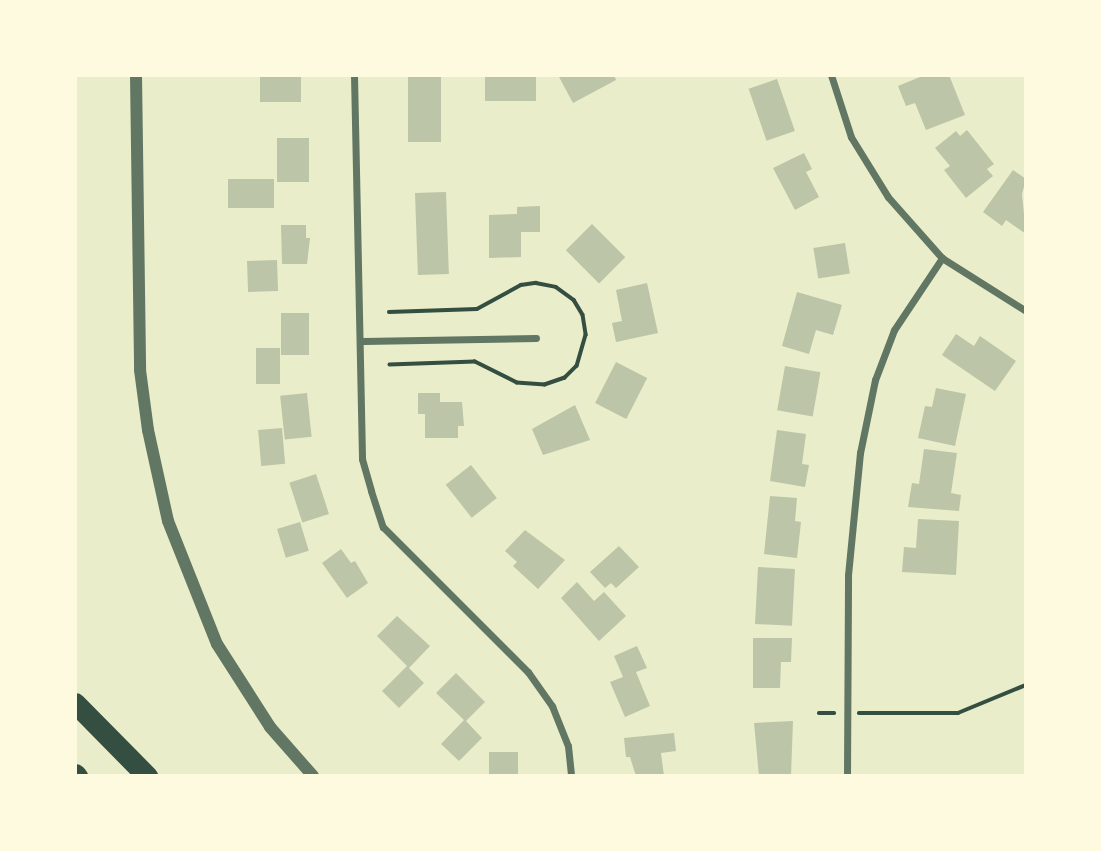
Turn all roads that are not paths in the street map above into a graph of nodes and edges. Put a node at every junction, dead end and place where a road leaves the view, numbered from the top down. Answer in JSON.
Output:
{"nodes":[{"id":1,"x":136,"y":75,"type":"edge"},
{"id":2,"x":354,"y":75,"type":"edge"},
{"id":3,"x":831,"y":75,"type":"edge"},
{"id":4,"x":942,"y":258,"type":"junction"},
{"id":5,"x":1026,"y":311,"type":"edge"},
{"id":6,"x":536,"y":338,"type":"dead end"},
{"id":7,"x":363,"y":341,"type":"junction"},
{"id":8,"x":75,"y":703,"type":"edge"},
{"id":9,"x":147,"y":776,"type":"edge"},
{"id":10,"x":313,"y":776,"type":"edge"},
{"id":11,"x":571,"y":776,"type":"edge"},
{"id":12,"x":847,"y":776,"type":"edge"}],
"edges":[{"from":1,"to":10,"type":"street"},
{"from":2,"to":7,"type":"street"},
{"from":3,"to":4,"type":"street"},
{"from":4,"to":5,"type":"street"},
{"from":4,"to":12,"type":"street"},
{"from":6,"to":7,"type":"street"},
{"from":7,"to":11,"type":"street"},
{"from":8,"to":9,"type":"highway"}]}
